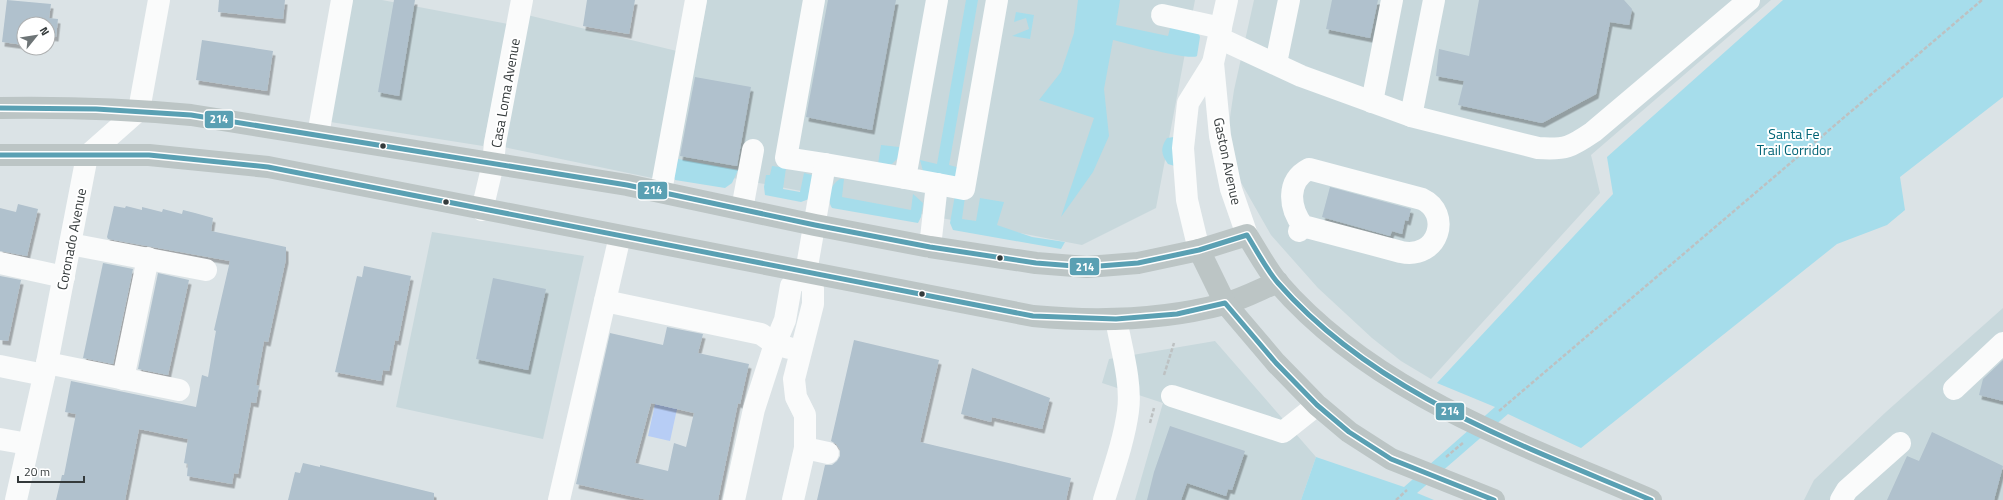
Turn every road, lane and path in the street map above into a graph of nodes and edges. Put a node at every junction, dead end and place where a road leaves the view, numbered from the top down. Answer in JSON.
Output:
{"nodes":[{"id":1,"x":159,"y":0,"type":"edge"},
{"id":2,"x":342,"y":0,"type":"edge"},
{"id":3,"x":522,"y":0,"type":"edge"},
{"id":4,"x":696,"y":0,"type":"edge"},
{"id":5,"x":814,"y":0,"type":"edge"},
{"id":6,"x":936,"y":0,"type":"edge"},
{"id":7,"x":997,"y":0,"type":"edge"},
{"id":8,"x":1227,"y":0,"type":"edge"},
{"id":9,"x":1289,"y":0,"type":"edge"},
{"id":10,"x":1392,"y":0,"type":"edge"},
{"id":11,"x":1434,"y":0,"type":"edge"},
{"id":12,"x":1749,"y":0,"type":"edge"},
{"id":13,"x":1982,"y":0,"type":"edge"},
{"id":14,"x":1162,"y":15,"type":"dead end"},
{"id":15,"x":1220,"y":33,"type":"junction"},
{"id":16,"x":1214,"y":63,"type":"junction"},
{"id":17,"x":1276,"y":63,"type":"junction"},
{"id":18,"x":1372,"y":102,"type":"junction"},
{"id":19,"x":0,"y":108,"type":"edge"},
{"id":20,"x":139,"y":110,"type":"junction"},
{"id":21,"x":1411,"y":116,"type":"junction"},
{"id":22,"x":318,"y":135,"type":"junction"},
{"id":23,"x":753,"y":150,"type":"dead end"},
{"id":24,"x":0,"y":155,"type":"edge"},
{"id":25,"x":87,"y":156,"type":"junction"},
{"id":26,"x":493,"y":164,"type":"junction"},
{"id":27,"x":825,"y":164,"type":"junction"},
{"id":28,"x":905,"y":178,"type":"junction"},
{"id":29,"x":938,"y":184,"type":"junction"},
{"id":30,"x":661,"y":191,"type":"junction"},
{"id":31,"x":742,"y":209,"type":"junction"},
{"id":32,"x":482,"y":210,"type":"junction"},
{"id":33,"x":815,"y":225,"type":"junction"},
{"id":34,"x":1301,"y":229,"type":"joint"},
{"id":35,"x":1247,"y":235,"type":"junction"},
{"id":36,"x":620,"y":236,"type":"junction"},
{"id":37,"x":70,"y":244,"type":"junction"},
{"id":38,"x":930,"y":247,"type":"junction"},
{"id":39,"x":1199,"y":250,"type":"junction"},
{"id":40,"x":148,"y":258,"type":"junction"},
{"id":41,"x":0,"y":263,"type":"edge"},
{"id":42,"x":206,"y":270,"type":"dead end"},
{"id":43,"x":806,"y":272,"type":"junction"},
{"id":44,"x":64,"y":277,"type":"junction"},
{"id":45,"x":1278,"y":282,"type":"junction"},
{"id":46,"x":605,"y":301,"type":"junction"},
{"id":47,"x":1225,"y":303,"type":"junction"},
{"id":48,"x":1116,"y":319,"type":"junction"},
{"id":49,"x":775,"y":344,"type":"junction"},
{"id":50,"x":2003,"y":344,"type":"edge"},
{"id":51,"x":801,"y":351,"type":"junction"},
{"id":52,"x":0,"y":366,"type":"edge"},
{"id":53,"x":45,"y":369,"type":"junction"},
{"id":54,"x":123,"y":379,"type":"junction"},
{"id":55,"x":1954,"y":389,"type":"dead end"},
{"id":56,"x":179,"y":390,"type":"dead end"},
{"id":57,"x":1172,"y":396,"type":"dead end"},
{"id":58,"x":1316,"y":405,"type":"junction"},
{"id":59,"x":1498,"y":413,"type":"dead end"},
{"id":60,"x":1468,"y":438,"type":"dead end"},
{"id":61,"x":0,"y":439,"type":"edge"},
{"id":62,"x":1900,"y":443,"type":"dead end"},
{"id":63,"x":28,"y":444,"type":"junction"},
{"id":64,"x":805,"y":448,"type":"junction"},
{"id":65,"x":828,"y":453,"type":"dead end"},
{"id":66,"x":1444,"y":459,"type":"dead end"},
{"id":67,"x":1408,"y":490,"type":"dead end"},
{"id":68,"x":16,"y":500,"type":"edge"},
{"id":69,"x":559,"y":500,"type":"edge"},
{"id":70,"x":734,"y":500,"type":"edge"},
{"id":71,"x":793,"y":500,"type":"edge"},
{"id":72,"x":1104,"y":500,"type":"edge"},
{"id":73,"x":1396,"y":500,"type":"edge"},
{"id":74,"x":1494,"y":500,"type":"edge"},
{"id":75,"x":1650,"y":500,"type":"edge"},
{"id":76,"x":1841,"y":500,"type":"edge"}],
"edges":[{"from":1,"to":20,"type":"street"},
{"from":2,"to":22,"type":"street"},
{"from":3,"to":26,"type":"street","name":"Casa Loma Avenue"},
{"from":4,"to":30,"type":"street"},
{"from":5,"to":27,"type":"street"},
{"from":6,"to":28,"type":"street"},
{"from":7,"to":29,"type":"street"},
{"from":8,"to":15,"type":"street","name":"Gaston Avenue"},
{"from":9,"to":17,"type":"street"},
{"from":10,"to":18,"type":"street"},
{"from":11,"to":21,"type":"street"},
{"from":12,"to":21,"type":"street"},
{"from":13,"to":59,"type":"path"},
{"from":14,"to":15,"type":"street"},
{"from":15,"to":16,"type":"street","name":"Gaston Avenue"},
{"from":15,"to":17,"type":"street"},
{"from":16,"to":35,"type":"street","name":"Gaston Avenue"},
{"from":16,"to":39,"type":"street","name":"Gaston Avenue"},
{"from":17,"to":18,"type":"street"},
{"from":18,"to":21,"type":"street"},
{"from":19,"to":20,"type":"main road"},
{"from":20,"to":22,"type":"main road"},
{"from":20,"to":25,"type":"street"},
{"from":22,"to":26,"type":"main road"},
{"from":23,"to":31,"type":"street"},
{"from":24,"to":25,"type":"main road"},
{"from":25,"to":32,"type":"main road"},
{"from":25,"to":37,"type":"street","name":"Coronado Avenue"},
{"from":26,"to":30,"type":"main road"},
{"from":26,"to":32,"type":"street","name":"Casa Loma Avenue"},
{"from":27,"to":28,"type":"street"},
{"from":27,"to":33,"type":"street"},
{"from":28,"to":29,"type":"street"},
{"from":29,"to":38,"type":"street"},
{"from":30,"to":31,"type":"main road"},
{"from":31,"to":33,"type":"main road"},
{"from":32,"to":36,"type":"main road"},
{"from":33,"to":38,"type":"main road"},
{"from":33,"to":43,"type":"street"},
{"from":34,"to":34,"type":"street"},
{"from":35,"to":39,"type":"main road"},
{"from":35,"to":45,"type":"main road"},
{"from":36,"to":43,"type":"main road"},
{"from":36,"to":46,"type":"street"},
{"from":37,"to":40,"type":"street"},
{"from":37,"to":44,"type":"street","name":"Coronado Avenue"},
{"from":38,"to":39,"type":"main road"},
{"from":39,"to":47,"type":"main road"},
{"from":40,"to":42,"type":"street"},
{"from":40,"to":54,"type":"street"},
{"from":41,"to":44,"type":"street"},
{"from":43,"to":48,"type":"main road"},
{"from":43,"to":49,"type":"street"},
{"from":43,"to":51,"type":"street"},
{"from":44,"to":53,"type":"street","name":"Coronado Avenue"},
{"from":45,"to":47,"type":"main road"},
{"from":45,"to":75,"type":"main road"},
{"from":46,"to":49,"type":"street"},
{"from":46,"to":69,"type":"street"},
{"from":47,"to":48,"type":"main road"},
{"from":47,"to":58,"type":"main road"},
{"from":48,"to":72,"type":"street"},
{"from":49,"to":51,"type":"street"},
{"from":49,"to":70,"type":"street"},
{"from":50,"to":55,"type":"street"},
{"from":51,"to":64,"type":"street"},
{"from":52,"to":53,"type":"street"},
{"from":53,"to":54,"type":"street"},
{"from":53,"to":63,"type":"street","name":"Coronado Avenue"},
{"from":54,"to":56,"type":"street"},
{"from":57,"to":58,"type":"street"},
{"from":58,"to":74,"type":"main road"},
{"from":60,"to":66,"type":"path"},
{"from":61,"to":63,"type":"street"},
{"from":62,"to":76,"type":"street"},
{"from":63,"to":68,"type":"street","name":"Coronado Avenue"},
{"from":64,"to":65,"type":"street"},
{"from":64,"to":71,"type":"street"},
{"from":67,"to":73,"type":"path"}]}
